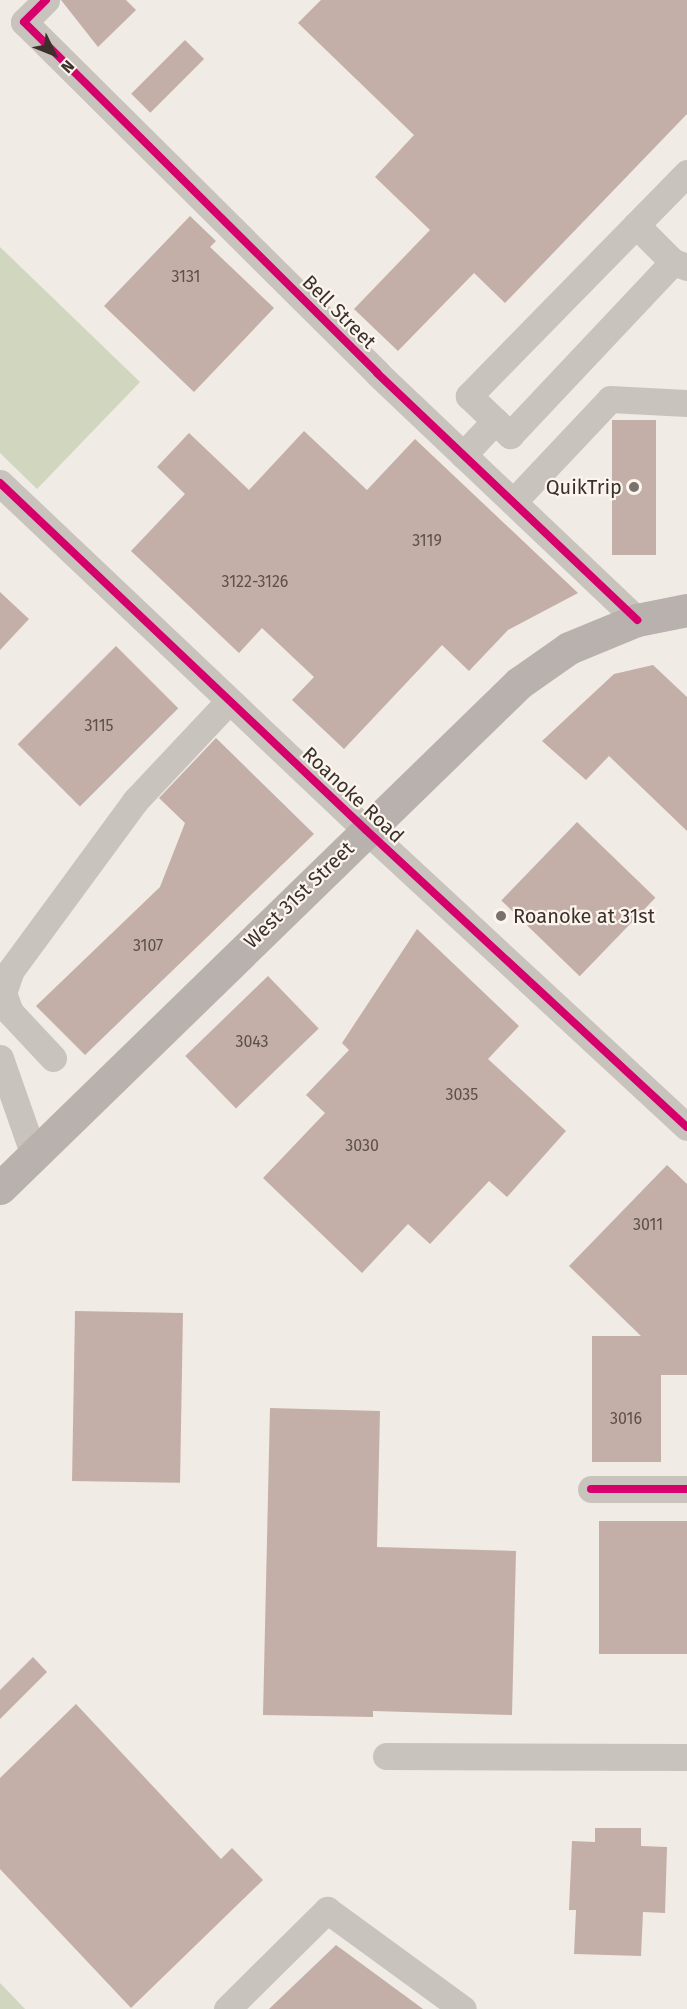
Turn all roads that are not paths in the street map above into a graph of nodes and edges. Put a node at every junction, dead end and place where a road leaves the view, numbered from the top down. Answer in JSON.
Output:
{"nodes":[{"id":1,"x":46,"y":0,"type":"edge"},
{"id":2,"x":687,"y":173,"type":"edge"},
{"id":3,"x":636,"y":225,"type":"junction"},
{"id":4,"x":680,"y":264,"type":"edge"},
{"id":5,"x":687,"y":403,"type":"edge"},
{"id":6,"x":495,"y":421,"type":"junction"},
{"id":7,"x":463,"y":455,"type":"junction"},
{"id":8,"x":0,"y":483,"type":"edge"},
{"id":9,"x":513,"y":502,"type":"junction"},
{"id":10,"x":687,"y":610,"type":"edge"},
{"id":11,"x":637,"y":620,"type":"junction"},
{"id":12,"x":229,"y":701,"type":"junction"},
{"id":13,"x":366,"y":830,"type":"junction"},
{"id":14,"x":5,"y":1021,"type":"edge"},
{"id":15,"x":0,"y":1058,"type":"edge"},
{"id":16,"x":53,"y":1058,"type":"dead end"},
{"id":17,"x":687,"y":1127,"type":"edge"},
{"id":18,"x":34,"y":1155,"type":"junction"},
{"id":19,"x":0,"y":1188,"type":"edge"},
{"id":20,"x":591,"y":1489,"type":"dead end"},
{"id":21,"x":687,"y":1489,"type":"edge"},
{"id":22,"x":386,"y":1756,"type":"dead end"},
{"id":23,"x":687,"y":1757,"type":"edge"},
{"id":24,"x":227,"y":2009,"type":"edge"},
{"id":25,"x":463,"y":2009,"type":"edge"}],
"edges":[{"from":1,"to":7,"type":"street","name":"Bell Street"},
{"from":2,"to":3,"type":"street"},
{"from":3,"to":4,"type":"street"},
{"from":3,"to":6,"type":"street"},
{"from":4,"to":6,"type":"street"},
{"from":5,"to":9,"type":"street"},
{"from":6,"to":7,"type":"street"},
{"from":7,"to":9,"type":"street","name":"Bell Street"},
{"from":8,"to":12,"type":"street","name":"Roanoke Road"},
{"from":9,"to":11,"type":"street","name":"Bell Street"},
{"from":10,"to":11,"type":"main road","name":"West 31st Street"},
{"from":11,"to":13,"type":"main road","name":"West 31st Street"},
{"from":12,"to":13,"type":"street","name":"Roanoke Road"},
{"from":12,"to":14,"type":"street"},
{"from":13,"to":17,"type":"street","name":"Roanoke Road"},
{"from":13,"to":18,"type":"main road","name":"West 31st Street"},
{"from":14,"to":16,"type":"street"},
{"from":15,"to":18,"type":"street"},
{"from":18,"to":19,"type":"main road","name":"West 31st Street"},
{"from":20,"to":21,"type":"street"},
{"from":22,"to":23,"type":"street"},
{"from":24,"to":25,"type":"street"}]}
